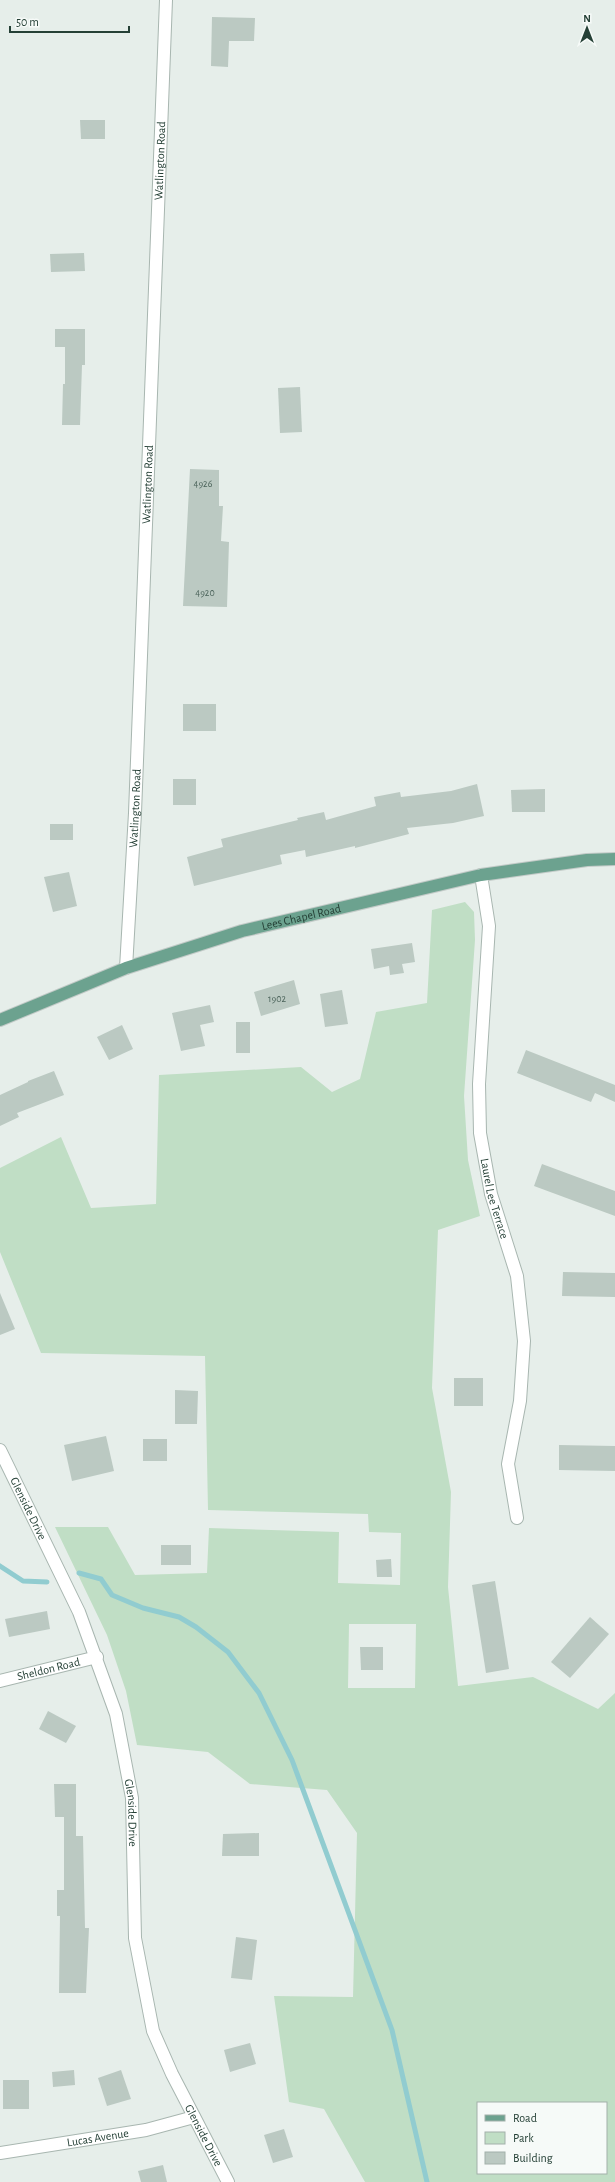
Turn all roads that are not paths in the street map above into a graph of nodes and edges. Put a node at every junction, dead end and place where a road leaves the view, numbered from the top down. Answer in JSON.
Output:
{"nodes":[{"id":1,"x":166,"y":0,"type":"edge"},
{"id":2,"x":615,"y":859,"type":"edge"},
{"id":3,"x":481,"y":875,"type":"junction"},
{"id":4,"x":126,"y":968,"type":"junction"},
{"id":5,"x":0,"y":1020,"type":"edge"},
{"id":6,"x":0,"y":1450,"type":"edge"},
{"id":7,"x":517,"y":1518,"type":"dead end"},
{"id":8,"x":97,"y":1657,"type":"junction"},
{"id":9,"x":0,"y":1681,"type":"edge"},
{"id":10,"x":194,"y":2117,"type":"junction"},
{"id":11,"x":0,"y":2153,"type":"edge"},
{"id":12,"x":228,"y":2182,"type":"edge"}],
"edges":[{"from":1,"to":4,"type":"street","name":"Watlington Road"},
{"from":2,"to":3,"type":"main road","name":"Lees Chapel Road"},
{"from":3,"to":4,"type":"main road","name":"Lees Chapel Road"},
{"from":3,"to":7,"type":"street","name":"Laurel Lee Terrace"},
{"from":4,"to":5,"type":"main road","name":"Lees Chapel Road"},
{"from":6,"to":8,"type":"street","name":"Glenside Drive"},
{"from":8,"to":9,"type":"street","name":"Sheldon Road"},
{"from":8,"to":10,"type":"street","name":"Glenside Drive"},
{"from":10,"to":11,"type":"street","name":"Lucas Avenue"},
{"from":10,"to":12,"type":"street","name":"Glenside Drive"}]}
